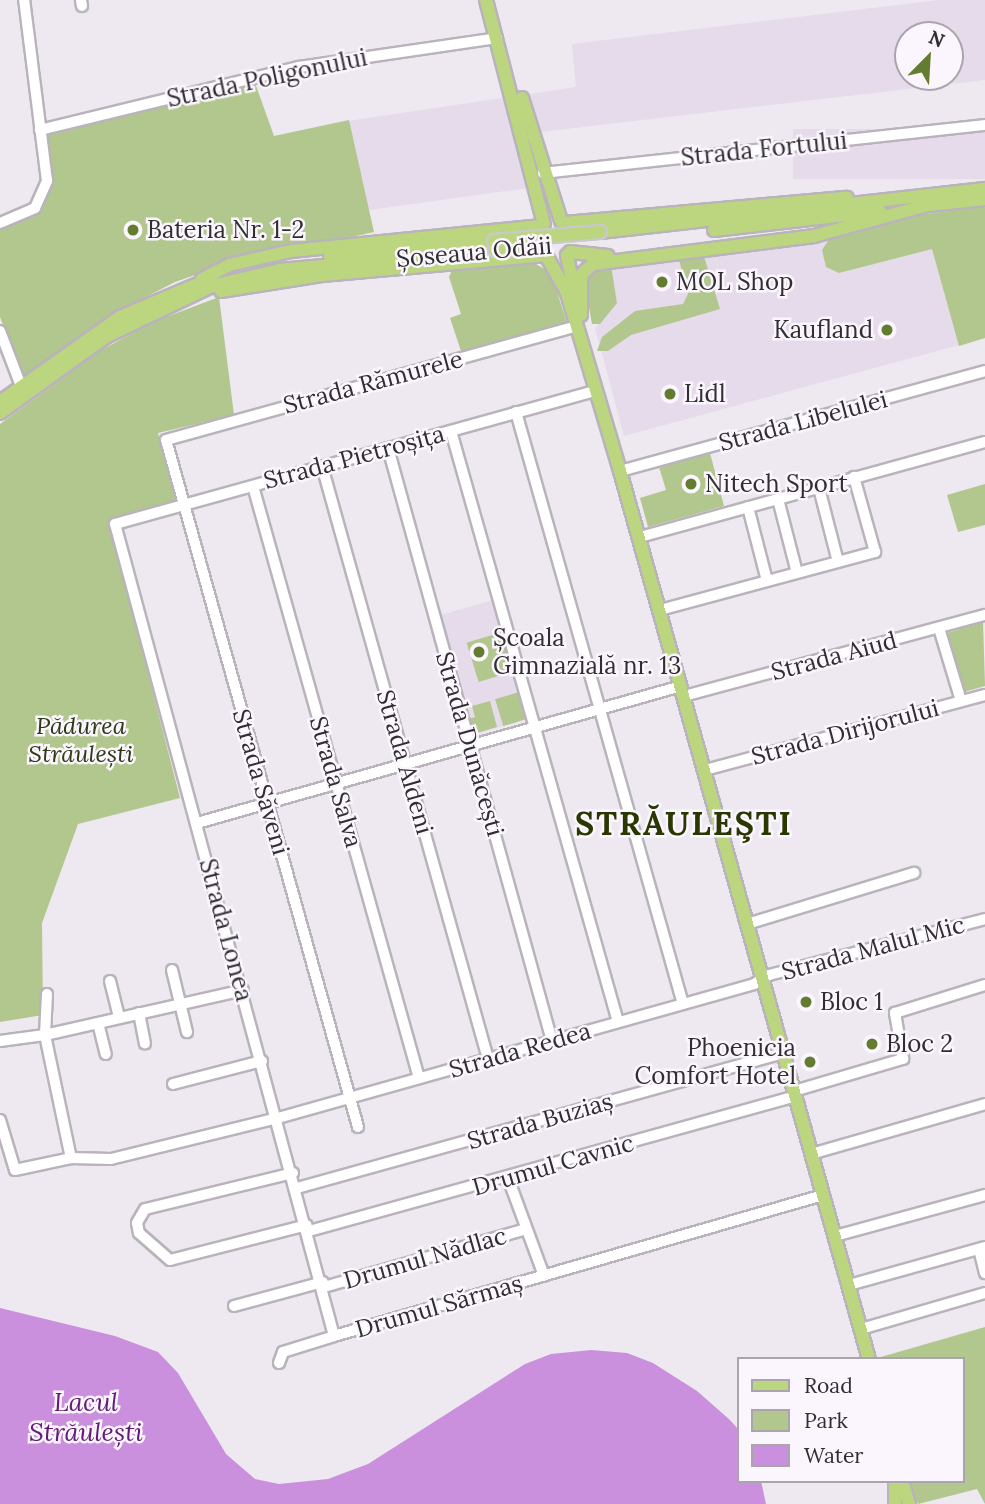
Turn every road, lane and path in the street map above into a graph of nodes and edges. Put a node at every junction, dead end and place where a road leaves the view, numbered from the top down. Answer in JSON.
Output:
{"nodes":[{"id":1,"x":24,"y":0,"type":"edge"},
{"id":2,"x":486,"y":0,"type":"edge"},
{"id":3,"x":494,"y":0,"type":"edge"},
{"id":4,"x":497,"y":38,"type":"junction"},
{"id":5,"x":985,"y":125,"type":"edge"},
{"id":6,"x":40,"y":130,"type":"junction"},
{"id":7,"x":541,"y":178,"type":"junction"},
{"id":8,"x":985,"y":189,"type":"edge"},
{"id":9,"x":985,"y":199,"type":"edge"},
{"id":10,"x":927,"y":200,"type":"junction"},
{"id":11,"x":612,"y":219,"type":"junction"},
{"id":12,"x":563,"y":222,"type":"junction"},
{"id":13,"x":0,"y":223,"type":"edge"},
{"id":14,"x":543,"y":225,"type":"junction"},
{"id":15,"x":521,"y":228,"type":"junction"},
{"id":16,"x":495,"y":246,"type":"junction"},
{"id":17,"x":568,"y":253,"type":"junction"},
{"id":18,"x":545,"y":256,"type":"junction"},
{"id":19,"x":620,"y":257,"type":"junction"},
{"id":20,"x":191,"y":285,"type":"junction"},
{"id":21,"x":176,"y":302,"type":"junction"},
{"id":22,"x":578,"y":320,"type":"junction"},
{"id":23,"x":0,"y":331,"type":"edge"},
{"id":24,"x":985,"y":371,"type":"edge"},
{"id":25,"x":22,"y":386,"type":"junction"},
{"id":26,"x":593,"y":391,"type":"junction"},
{"id":27,"x":0,"y":402,"type":"edge"},
{"id":28,"x":516,"y":412,"type":"junction"},
{"id":29,"x":0,"y":413,"type":"edge"},
{"id":30,"x":451,"y":431,"type":"junction"},
{"id":31,"x":169,"y":438,"type":"joint"},
{"id":32,"x":985,"y":442,"type":"edge"},
{"id":33,"x":387,"y":448,"type":"junction"},
{"id":34,"x":322,"y":466,"type":"junction"},
{"id":35,"x":620,"y":471,"type":"junction"},
{"id":36,"x":854,"y":477,"type":"junction"},
{"id":37,"x":253,"y":485,"type":"junction"},
{"id":38,"x":819,"y":488,"type":"junction"},
{"id":39,"x":778,"y":499,"type":"junction"},
{"id":40,"x":183,"y":505,"type":"junction"},
{"id":41,"x":748,"y":508,"type":"junction"},
{"id":42,"x":115,"y":524,"type":"joint"},
{"id":43,"x":639,"y":537,"type":"junction"},
{"id":44,"x":838,"y":562,"type":"junction"},
{"id":45,"x":797,"y":573,"type":"junction"},
{"id":46,"x":768,"y":581,"type":"junction"},
{"id":47,"x":732,"y":597,"type":"dead end"},
{"id":48,"x":661,"y":613,"type":"junction"},
{"id":49,"x":985,"y":615,"type":"edge"},
{"id":50,"x":939,"y":628,"type":"junction"},
{"id":51,"x":682,"y":691,"type":"junction"},
{"id":52,"x":985,"y":695,"type":"edge"},
{"id":53,"x":961,"y":701,"type":"junction"},
{"id":54,"x":600,"y":709,"type":"junction"},
{"id":55,"x":535,"y":727,"type":"junction"},
{"id":56,"x":470,"y":745,"type":"junction"},
{"id":57,"x":406,"y":764,"type":"junction"},
{"id":58,"x":705,"y":770,"type":"junction"},
{"id":59,"x":336,"y":783,"type":"junction"},
{"id":60,"x":267,"y":803,"type":"junction"},
{"id":61,"x":197,"y":823,"type":"junction"},
{"id":62,"x":914,"y":873,"type":"dead end"},
{"id":63,"x":985,"y":919,"type":"edge"},
{"id":64,"x":747,"y":924,"type":"junction"},
{"id":65,"x":172,"y":970,"type":"dead end"},
{"id":66,"x":763,"y":980,"type":"junction"},
{"id":67,"x":110,"y":981,"type":"dead end"},
{"id":68,"x":985,"y":985,"type":"edge"},
{"id":69,"x":243,"y":990,"type":"junction"},
{"id":70,"x":47,"y":994,"type":"dead end"},
{"id":71,"x":180,"y":1004,"type":"junction"},
{"id":72,"x":683,"y":1004,"type":"junction"},
{"id":73,"x":139,"y":1013,"type":"junction"},
{"id":74,"x":119,"y":1018,"type":"junction"},
{"id":75,"x":618,"y":1022,"type":"junction"},
{"id":76,"x":98,"y":1023,"type":"junction"},
{"id":77,"x":187,"y":1032,"type":"dead end"},
{"id":78,"x":45,"y":1035,"type":"junction"},
{"id":79,"x":0,"y":1041,"type":"edge"},
{"id":80,"x":552,"y":1041,"type":"junction"},
{"id":81,"x":145,"y":1043,"type":"dead end"},
{"id":82,"x":783,"y":1053,"type":"junction"},
{"id":83,"x":106,"y":1054,"type":"dead end"},
{"id":84,"x":488,"y":1059,"type":"junction"},
{"id":85,"x":262,"y":1061,"type":"junction"},
{"id":86,"x":419,"y":1078,"type":"junction"},
{"id":87,"x":173,"y":1084,"type":"dead end"},
{"id":88,"x":795,"y":1094,"type":"junction"},
{"id":89,"x":349,"y":1098,"type":"junction"},
{"id":90,"x":985,"y":1104,"type":"edge"},
{"id":91,"x":278,"y":1118,"type":"junction"},
{"id":92,"x":0,"y":1120,"type":"edge"},
{"id":93,"x":358,"y":1127,"type":"dead end"},
{"id":94,"x":811,"y":1154,"type":"junction"},
{"id":95,"x":71,"y":1158,"type":"junction"},
{"id":96,"x":293,"y":1173,"type":"junction"},
{"id":97,"x":509,"y":1178,"type":"junction"},
{"id":98,"x":297,"y":1188,"type":"junction"},
{"id":99,"x":823,"y":1195,"type":"junction"},
{"id":100,"x":985,"y":1195,"type":"edge"},
{"id":101,"x":308,"y":1228,"type":"junction"},
{"id":102,"x":526,"y":1229,"type":"junction"},
{"id":103,"x":835,"y":1236,"type":"junction"},
{"id":104,"x":982,"y":1248,"type":"edge"},
{"id":105,"x":985,"y":1273,"type":"edge"},
{"id":106,"x":544,"y":1276,"type":"junction"},
{"id":107,"x":324,"y":1284,"type":"junction"},
{"id":108,"x":849,"y":1285,"type":"junction"},
{"id":109,"x":985,"y":1293,"type":"edge"},
{"id":110,"x":234,"y":1306,"type":"dead end"},
{"id":111,"x":861,"y":1329,"type":"junction"},
{"id":112,"x":334,"y":1336,"type":"junction"},
{"id":113,"x":868,"y":1357,"type":"edge"},
{"id":114,"x":279,"y":1363,"type":"dead end"},
{"id":115,"x":895,"y":1483,"type":"edge"},
{"id":116,"x":903,"y":1483,"type":"edge"},
{"id":117,"x":895,"y":1504,"type":"edge"},
{"id":118,"x":909,"y":1504,"type":"edge"}],
"edges":[{"from":1,"to":6,"type":"street"},
{"from":2,"to":4,"type":"main road"},
{"from":3,"to":7,"type":"main road"},
{"from":4,"to":6,"type":"street","name":"Strada Poligonului"},
{"from":4,"to":7,"type":"main road"},
{"from":5,"to":7,"type":"street","name":"Strada Fortului"},
{"from":6,"to":13,"type":"street"},
{"from":7,"to":11,"type":"main road"},
{"from":7,"to":12,"type":"main road"},
{"from":7,"to":14,"type":"main road"},
{"from":7,"to":15,"type":"main road"},
{"from":8,"to":10,"type":"main road","name":"Șoseaua Odăii"},
{"from":9,"to":10,"type":"main road","name":"Șoseaua Odăii"},
{"from":10,"to":11,"type":"main road"},
{"from":10,"to":16,"type":"main road","name":"Șoseaua Odăii","bridge":true},
{"from":10,"to":19,"type":"main road"},
{"from":11,"to":12,"type":"main road"},
{"from":12,"to":14,"type":"main road"},
{"from":12,"to":17,"type":"main road"},
{"from":14,"to":15,"type":"main road"},
{"from":14,"to":18,"type":"main road"},
{"from":15,"to":20,"type":"main road"},
{"from":16,"to":20,"type":"main road","name":"Șoseaua Odăii"},
{"from":16,"to":21,"type":"main road","name":"Șoseaua Odăii"},
{"from":17,"to":18,"type":"main road"},
{"from":17,"to":19,"type":"main road"},
{"from":17,"to":22,"type":"main road"},
{"from":18,"to":21,"type":"main road"},
{"from":18,"to":22,"type":"main road"},
{"from":19,"to":22,"type":"main road"},
{"from":20,"to":25,"type":"main road","name":"Șoseaua Odăii"},
{"from":21,"to":29,"type":"main road","name":"Șoseaua Odăii"},
{"from":22,"to":26,"type":"main road"},
{"from":22,"to":31,"type":"street","name":"Strada Rămurele"},
{"from":22,"to":35,"type":"main road"},
{"from":23,"to":25,"type":"street"},
{"from":24,"to":35,"type":"street","name":"Strada Libelulei"},
{"from":25,"to":27,"type":"main road","name":"Șoseaua Odăii"},
{"from":26,"to":28,"type":"street","name":"Strada Pietroșița"},
{"from":26,"to":35,"type":"main road"},
{"from":28,"to":30,"type":"street","name":"Strada Pietroșița"},
{"from":28,"to":54,"type":"street"},
{"from":30,"to":33,"type":"street","name":"Strada Pietroșița"},
{"from":30,"to":55,"type":"street"},
{"from":31,"to":40,"type":"street","name":"Strada Săveni"},
{"from":32,"to":36,"type":"street"},
{"from":33,"to":34,"type":"street","name":"Strada Pietroșița"},
{"from":33,"to":56,"type":"street","name":"Strada Dunăcești"},
{"from":34,"to":37,"type":"street","name":"Strada Pietroșița"},
{"from":34,"to":57,"type":"street","name":"Strada Aldeni"},
{"from":35,"to":43,"type":"main road"},
{"from":36,"to":38,"type":"street"},
{"from":36,"to":44,"type":"street"},
{"from":37,"to":40,"type":"street","name":"Strada Pietroșița"},
{"from":37,"to":59,"type":"street","name":"Strada Salva"},
{"from":38,"to":39,"type":"street"},
{"from":38,"to":44,"type":"street"},
{"from":39,"to":41,"type":"street"},
{"from":39,"to":45,"type":"street"},
{"from":40,"to":42,"type":"street","name":"Strada Pietroșița"},
{"from":40,"to":60,"type":"street","name":"Strada Săveni"},
{"from":41,"to":43,"type":"street"},
{"from":41,"to":46,"type":"street"},
{"from":42,"to":61,"type":"street","name":"Strada Lonea"},
{"from":43,"to":48,"type":"main road"},
{"from":44,"to":45,"type":"street"},
{"from":45,"to":46,"type":"street"},
{"from":46,"to":48,"type":"street"},
{"from":47,"to":48,"type":"street"},
{"from":48,"to":51,"type":"main road"},
{"from":49,"to":50,"type":"street","name":"Strada Aiud"},
{"from":50,"to":51,"type":"street","name":"Strada Aiud"},
{"from":50,"to":53,"type":"street"},
{"from":51,"to":54,"type":"street","name":"Strada Aiud"},
{"from":51,"to":58,"type":"main road"},
{"from":52,"to":53,"type":"street","name":"Strada Dirijorului"},
{"from":53,"to":58,"type":"street","name":"Strada Dirijorului"},
{"from":54,"to":55,"type":"street","name":"Strada Aiud"},
{"from":54,"to":72,"type":"street"},
{"from":55,"to":56,"type":"street","name":"Strada Aiud"},
{"from":55,"to":75,"type":"street"},
{"from":56,"to":57,"type":"street","name":"Strada Aiud"},
{"from":56,"to":80,"type":"street","name":"Strada Dunăcești"},
{"from":57,"to":59,"type":"street","name":"Strada Aiud"},
{"from":57,"to":84,"type":"street","name":"Strada Aldeni"},
{"from":58,"to":64,"type":"main road"},
{"from":59,"to":60,"type":"street","name":"Strada Aiud"},
{"from":59,"to":86,"type":"street","name":"Strada Salva"},
{"from":60,"to":61,"type":"street","name":"Strada Aiud"},
{"from":60,"to":89,"type":"street","name":"Strada Săveni"},
{"from":61,"to":69,"type":"street","name":"Strada Lonea"},
{"from":62,"to":64,"type":"street"},
{"from":63,"to":66,"type":"street","name":"Strada Malul Mic"},
{"from":64,"to":66,"type":"main road"},
{"from":65,"to":71,"type":"street"},
{"from":66,"to":72,"type":"street","name":"Strada Redea"},
{"from":66,"to":82,"type":"main road"},
{"from":67,"to":74,"type":"street"},
{"from":68,"to":88,"type":"street","name":"Drumul Cavnic"},
{"from":69,"to":71,"type":"street"},
{"from":69,"to":85,"type":"street","name":"Strada Lonea"},
{"from":70,"to":78,"type":"street"},
{"from":71,"to":73,"type":"street"},
{"from":71,"to":77,"type":"street"},
{"from":72,"to":75,"type":"street","name":"Strada Redea"},
{"from":73,"to":74,"type":"street"},
{"from":73,"to":81,"type":"street"},
{"from":74,"to":76,"type":"street"},
{"from":75,"to":80,"type":"street","name":"Strada Redea"},
{"from":76,"to":78,"type":"street"},
{"from":76,"to":83,"type":"street"},
{"from":78,"to":79,"type":"street"},
{"from":78,"to":95,"type":"street"},
{"from":80,"to":84,"type":"street","name":"Strada Redea"},
{"from":82,"to":88,"type":"main road"},
{"from":82,"to":98,"type":"street","name":"Strada Buziaș"},
{"from":84,"to":86,"type":"street","name":"Strada Redea"},
{"from":85,"to":87,"type":"street"},
{"from":85,"to":91,"type":"street","name":"Strada Lonea"},
{"from":86,"to":89,"type":"street","name":"Strada Redea"},
{"from":88,"to":94,"type":"main road"},
{"from":88,"to":97,"type":"street","name":"Drumul Cavnic"},
{"from":89,"to":91,"type":"street","name":"Strada Redea"},
{"from":89,"to":93,"type":"street","name":"Strada Săveni"},
{"from":90,"to":94,"type":"street"},
{"from":91,"to":95,"type":"street","name":"Strada Redea"},
{"from":91,"to":96,"type":"street","name":"Strada Lonea"},
{"from":92,"to":95,"type":"street","name":"Strada Redea"},
{"from":94,"to":99,"type":"main road"},
{"from":96,"to":98,"type":"street","name":"Strada Lonea"},
{"from":96,"to":101,"type":"street","name":"Drumul Cavnic"},
{"from":97,"to":101,"type":"street","name":"Drumul Cavnic"},
{"from":97,"to":102,"type":"street"},
{"from":98,"to":101,"type":"street","name":"Strada Lonea"},
{"from":99,"to":103,"type":"main road"},
{"from":99,"to":106,"type":"street","name":"Drumul Sărmaș"},
{"from":100,"to":103,"type":"street"},
{"from":101,"to":107,"type":"street","name":"Strada Lonea"},
{"from":102,"to":106,"type":"street"},
{"from":102,"to":107,"type":"street","name":"Drumul Nădlac"},
{"from":103,"to":108,"type":"main road"},
{"from":104,"to":105,"type":"street"},
{"from":104,"to":108,"type":"street"},
{"from":106,"to":112,"type":"street","name":"Drumul Sărmaș"},
{"from":107,"to":110,"type":"street","name":"Drumul Nădlac"},
{"from":107,"to":112,"type":"street","name":"Strada Lonea"},
{"from":108,"to":111,"type":"main road"},
{"from":109,"to":111,"type":"street"},
{"from":111,"to":113,"type":"main road"},
{"from":112,"to":114,"type":"street","name":"Drumul Sărmaș"},
{"from":115,"to":117,"type":"main road"},
{"from":116,"to":118,"type":"main road"}]}
